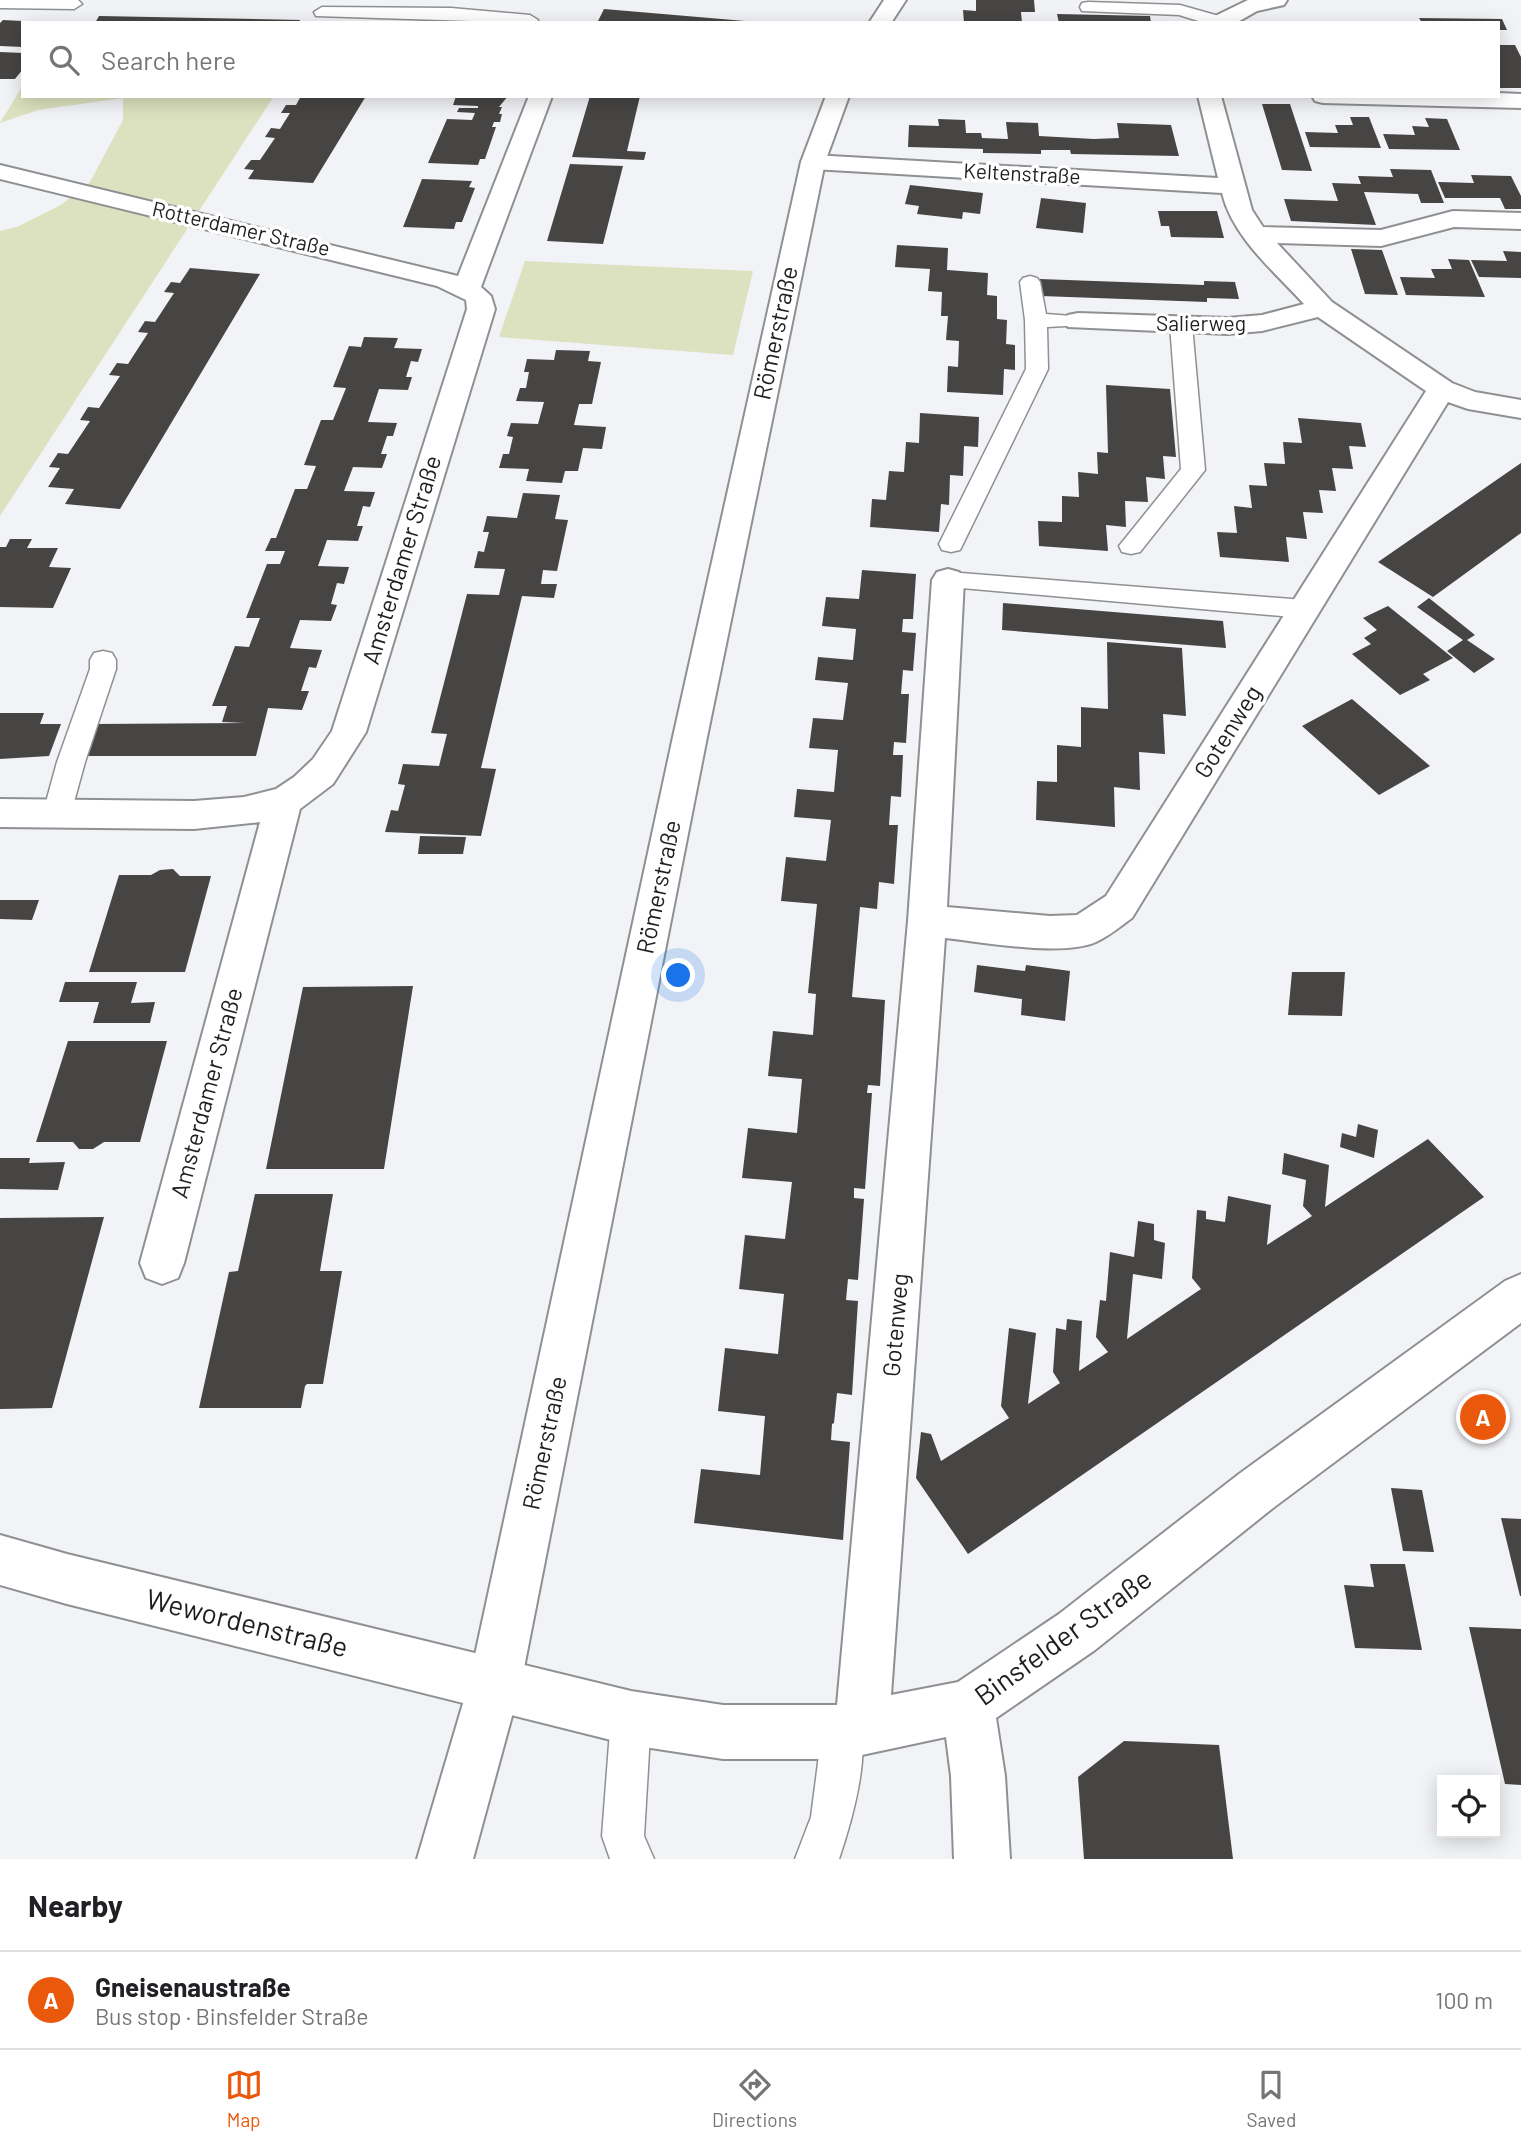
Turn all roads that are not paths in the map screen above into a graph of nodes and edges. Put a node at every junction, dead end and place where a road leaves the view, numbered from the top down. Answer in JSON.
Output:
{"nodes":[{"id":1,"x":895,"y":0,"type":"edge"},
{"id":2,"x":1276,"y":0,"type":"edge"},
{"id":3,"x":0,"y":3,"type":"edge"},
{"id":4,"x":74,"y":4,"type":"dead end"},
{"id":5,"x":1088,"y":7,"type":"dead end"},
{"id":6,"x":322,"y":12,"type":"dead end"},
{"id":7,"x":530,"y":21,"type":"edge"},
{"id":8,"x":881,"y":21,"type":"edge"},
{"id":9,"x":1217,"y":21,"type":"edge"},
{"id":10,"x":1222,"y":21,"type":"edge"},
{"id":11,"x":540,"y":98,"type":"edge"},
{"id":12,"x":837,"y":98,"type":"edge"},
{"id":13,"x":1210,"y":98,"type":"edge"},
{"id":14,"x":1402,"y":98,"type":"edge"},
{"id":15,"x":1521,"y":101,"type":"edge"},
{"id":16,"x":813,"y":162,"type":"junction"},
{"id":17,"x":0,"y":172,"type":"edge"},
{"id":18,"x":1232,"y":186,"type":"junction"},
{"id":19,"x":1521,"y":221,"type":"edge"},
{"id":20,"x":1255,"y":235,"type":"junction"},
{"id":21,"x":1030,"y":282,"type":"dead end"},
{"id":22,"x":473,"y":292,"type":"junction"},
{"id":23,"x":1322,"y":307,"type":"junction"},
{"id":24,"x":1035,"y":320,"type":"junction"},
{"id":25,"x":1078,"y":321,"type":"joint"},
{"id":26,"x":1181,"y":325,"type":"junction"},
{"id":27,"x":1442,"y":389,"type":"junction"},
{"id":28,"x":1521,"y":409,"type":"edge"},
{"id":29,"x":951,"y":544,"type":"dead end"},
{"id":30,"x":1131,"y":546,"type":"dead end"},
{"id":31,"x":948,"y":580,"type":"joint"},
{"id":32,"x":1304,"y":609,"type":"junction"},
{"id":33,"x":103,"y":660,"type":"dead end"},
{"id":34,"x":284,"y":800,"type":"junction"},
{"id":35,"x":0,"y":813,"type":"edge"},
{"id":36,"x":57,"y":813,"type":"junction"},
{"id":37,"x":927,"y":921,"type":"junction"},
{"id":38,"x":162,"y":1263,"type":"dead end"},
{"id":39,"x":1521,"y":1296,"type":"edge"},
{"id":40,"x":0,"y":1560,"type":"edge"},
{"id":41,"x":495,"y":1683,"type":"junction"},
{"id":42,"x":968,"y":1706,"type":"junction"},
{"id":43,"x":631,"y":1718,"type":"junction"},
{"id":44,"x":852,"y":1731,"type":"junction"},
{"id":45,"x":445,"y":1859,"type":"edge"},
{"id":46,"x":632,"y":1859,"type":"edge"},
{"id":47,"x":817,"y":1859,"type":"edge"},
{"id":48,"x":982,"y":1859,"type":"edge"}],
"edges":[{"from":1,"to":8,"type":"street"},
{"from":2,"to":10,"type":"street"},
{"from":3,"to":4,"type":"lane"},
{"from":5,"to":9,"type":"lane"},
{"from":6,"to":7,"type":"lane"},
{"from":11,"to":22,"type":"street","name":"Amsterdamer Straße"},
{"from":12,"to":16,"type":"street","name":"Römerstraße"},
{"from":13,"to":18,"type":"street"},
{"from":14,"to":15,"type":"street"},
{"from":16,"to":18,"type":"street","name":"Keltenstraße"},
{"from":16,"to":41,"type":"street","name":"Römerstraße"},
{"from":17,"to":22,"type":"street","name":"Rotterdamer Straße"},
{"from":18,"to":20,"type":"street"},
{"from":19,"to":20,"type":"street"},
{"from":20,"to":23,"type":"street"},
{"from":21,"to":24,"type":"lane"},
{"from":22,"to":34,"type":"street","name":"Amsterdamer Straße"},
{"from":23,"to":26,"type":"street","name":"Salierweg"},
{"from":23,"to":27,"type":"street"},
{"from":24,"to":25,"type":"lane"},
{"from":24,"to":29,"type":"lane"},
{"from":25,"to":26,"type":"street","name":"Salierweg"},
{"from":26,"to":30,"type":"lane"},
{"from":27,"to":28,"type":"street"},
{"from":27,"to":32,"type":"street","name":"Gotenweg"},
{"from":31,"to":32,"type":"lane"},
{"from":31,"to":37,"type":"street","name":"Gotenweg"},
{"from":32,"to":37,"type":"street","name":"Gotenweg"},
{"from":33,"to":36,"type":"lane"},
{"from":34,"to":36,"type":"street","name":"Amsterdamer Straße"},
{"from":34,"to":38,"type":"street","name":"Amsterdamer Straße"},
{"from":35,"to":36,"type":"street","name":"Amsterdamer Straße"},
{"from":37,"to":44,"type":"street","name":"Gotenweg"},
{"from":39,"to":42,"type":"street","name":"Binsfelder Straße"},
{"from":40,"to":41,"type":"street","name":"Wewordenstraße"},
{"from":41,"to":43,"type":"street","name":"Binsfelder Straße"},
{"from":41,"to":45,"type":"street"},
{"from":42,"to":44,"type":"street","name":"Binsfelder Straße"},
{"from":42,"to":48,"type":"street"},
{"from":43,"to":44,"type":"street","name":"Binsfelder Straße"},
{"from":43,"to":46,"type":"lane"},
{"from":44,"to":47,"type":"lane"}]}
